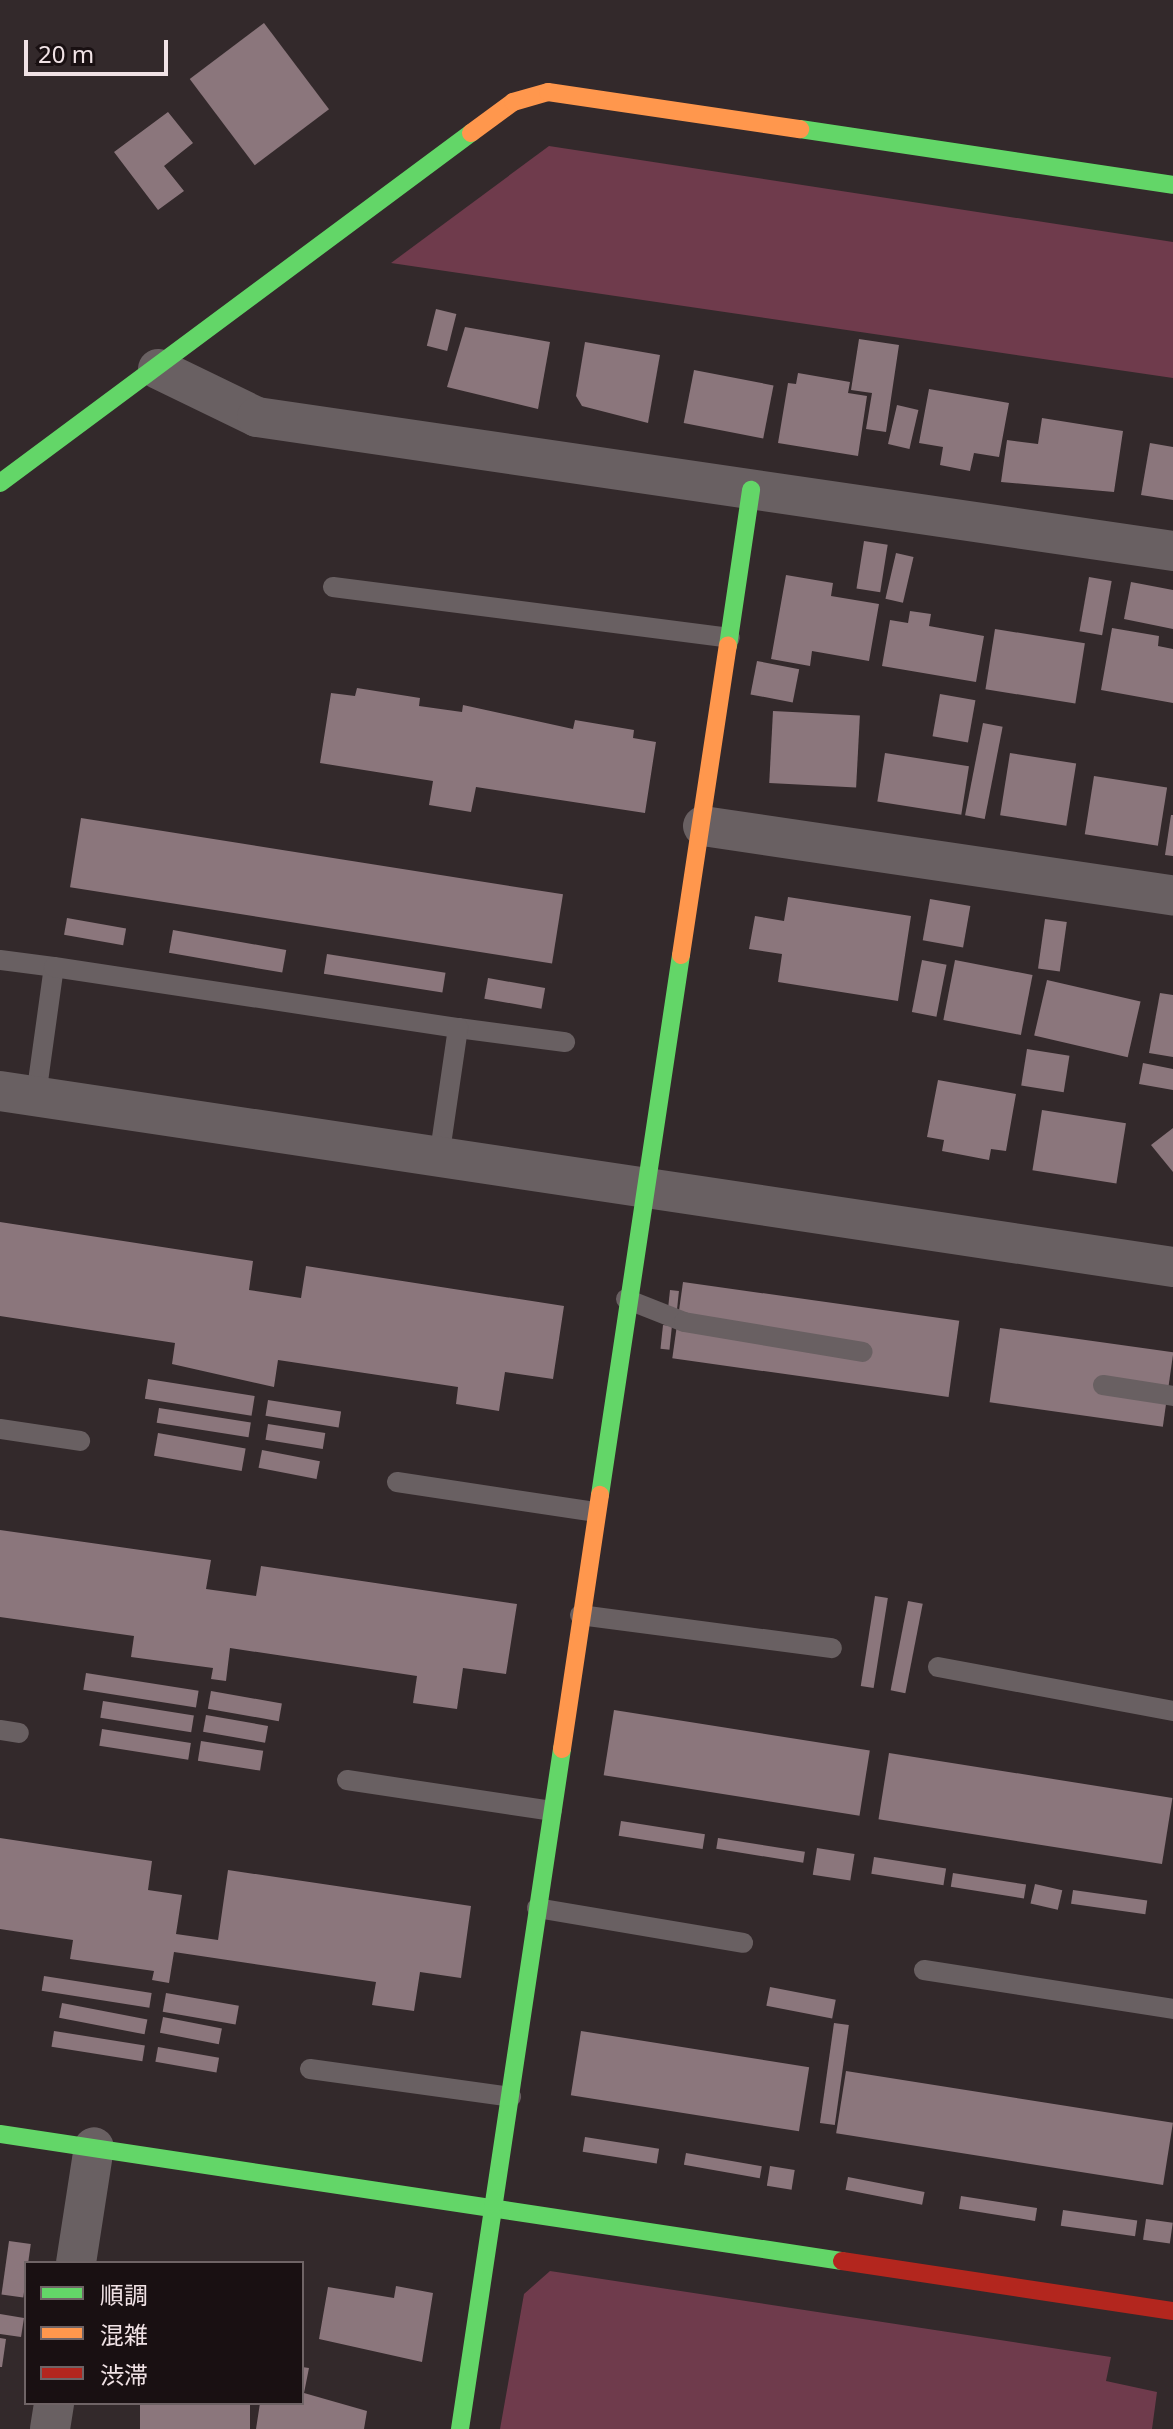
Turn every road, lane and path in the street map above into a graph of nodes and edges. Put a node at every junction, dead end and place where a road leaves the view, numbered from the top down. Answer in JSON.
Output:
{"nodes":[{"id":1,"x":1173,"y":185,"type":"edge"},
{"id":2,"x":158,"y":369,"type":"junction"},
{"id":3,"x":0,"y":483,"type":"edge"},
{"id":4,"x":751,"y":490,"type":"junction"},
{"id":5,"x":1173,"y":551,"type":"edge"},
{"id":6,"x":333,"y":587,"type":"dead end"},
{"id":7,"x":730,"y":638,"type":"junction"},
{"id":8,"x":703,"y":826,"type":"junction"},
{"id":9,"x":1173,"y":895,"type":"edge"},
{"id":10,"x":0,"y":960,"type":"edge"},
{"id":11,"x":54,"y":967,"type":"junction"},
{"id":12,"x":458,"y":1028,"type":"junction"},
{"id":13,"x":565,"y":1042,"type":"dead end"},
{"id":14,"x":18,"y":1094,"type":"edge"},
{"id":15,"x":439,"y":1158,"type":"junction"},
{"id":16,"x":644,"y":1190,"type":"junction"},
{"id":17,"x":1173,"y":1267,"type":"edge"},
{"id":18,"x":626,"y":1299,"type":"junction"},
{"id":19,"x":863,"y":1352,"type":"dead end"},
{"id":20,"x":1103,"y":1385,"type":"dead end"},
{"id":21,"x":1173,"y":1396,"type":"edge"},
{"id":22,"x":0,"y":1429,"type":"edge"},
{"id":23,"x":80,"y":1441,"type":"dead end"},
{"id":24,"x":397,"y":1482,"type":"dead end"},
{"id":25,"x":595,"y":1512,"type":"junction"},
{"id":26,"x":580,"y":1615,"type":"junction"},
{"id":27,"x":832,"y":1648,"type":"dead end"},
{"id":28,"x":938,"y":1667,"type":"dead end"},
{"id":29,"x":1173,"y":1711,"type":"edge"},
{"id":30,"x":347,"y":1780,"type":"dead end"},
{"id":31,"x":552,"y":1811,"type":"junction"},
{"id":32,"x":537,"y":1908,"type":"junction"},
{"id":33,"x":743,"y":1943,"type":"dead end"},
{"id":34,"x":924,"y":1970,"type":"dead end"},
{"id":35,"x":1173,"y":2009,"type":"edge"},
{"id":36,"x":310,"y":2069,"type":"dead end"},
{"id":37,"x":511,"y":2097,"type":"junction"},
{"id":38,"x":0,"y":2134,"type":"edge"},
{"id":39,"x":94,"y":2147,"type":"junction"},
{"id":40,"x":493,"y":2211,"type":"junction"},
{"id":41,"x":76,"y":2261,"type":"edge"},
{"id":42,"x":1173,"y":2311,"type":"edge"},
{"id":43,"x":54,"y":2405,"type":"edge"},
{"id":44,"x":50,"y":2429,"type":"edge"},
{"id":45,"x":460,"y":2429,"type":"edge"}],
"edges":[{"from":1,"to":2,"type":"street"},
{"from":2,"to":3,"type":"street"},
{"from":2,"to":4,"type":"street"},
{"from":4,"to":5,"type":"street"},
{"from":4,"to":7,"type":"street"},
{"from":6,"to":7,"type":"lane"},
{"from":7,"to":8,"type":"street"},
{"from":8,"to":9,"type":"street"},
{"from":8,"to":16,"type":"street"},
{"from":10,"to":11,"type":"lane"},
{"from":11,"to":12,"type":"lane"},
{"from":11,"to":14,"type":"lane"},
{"from":12,"to":13,"type":"lane"},
{"from":12,"to":15,"type":"lane"},
{"from":14,"to":15,"type":"street"},
{"from":15,"to":16,"type":"street"},
{"from":16,"to":17,"type":"street"},
{"from":16,"to":18,"type":"street"},
{"from":18,"to":19,"type":"lane"},
{"from":18,"to":25,"type":"street"},
{"from":20,"to":21,"type":"lane"},
{"from":22,"to":23,"type":"lane"},
{"from":24,"to":25,"type":"lane"},
{"from":25,"to":26,"type":"street"},
{"from":26,"to":27,"type":"lane"},
{"from":26,"to":31,"type":"street"},
{"from":28,"to":29,"type":"lane"},
{"from":30,"to":31,"type":"lane"},
{"from":31,"to":32,"type":"street"},
{"from":32,"to":33,"type":"lane"},
{"from":32,"to":37,"type":"street"},
{"from":34,"to":35,"type":"lane"},
{"from":36,"to":37,"type":"lane"},
{"from":37,"to":40,"type":"street"},
{"from":38,"to":39,"type":"street"},
{"from":39,"to":40,"type":"street"},
{"from":39,"to":41,"type":"street"},
{"from":40,"to":42,"type":"street"},
{"from":40,"to":45,"type":"street"},
{"from":43,"to":44,"type":"street"}]}
